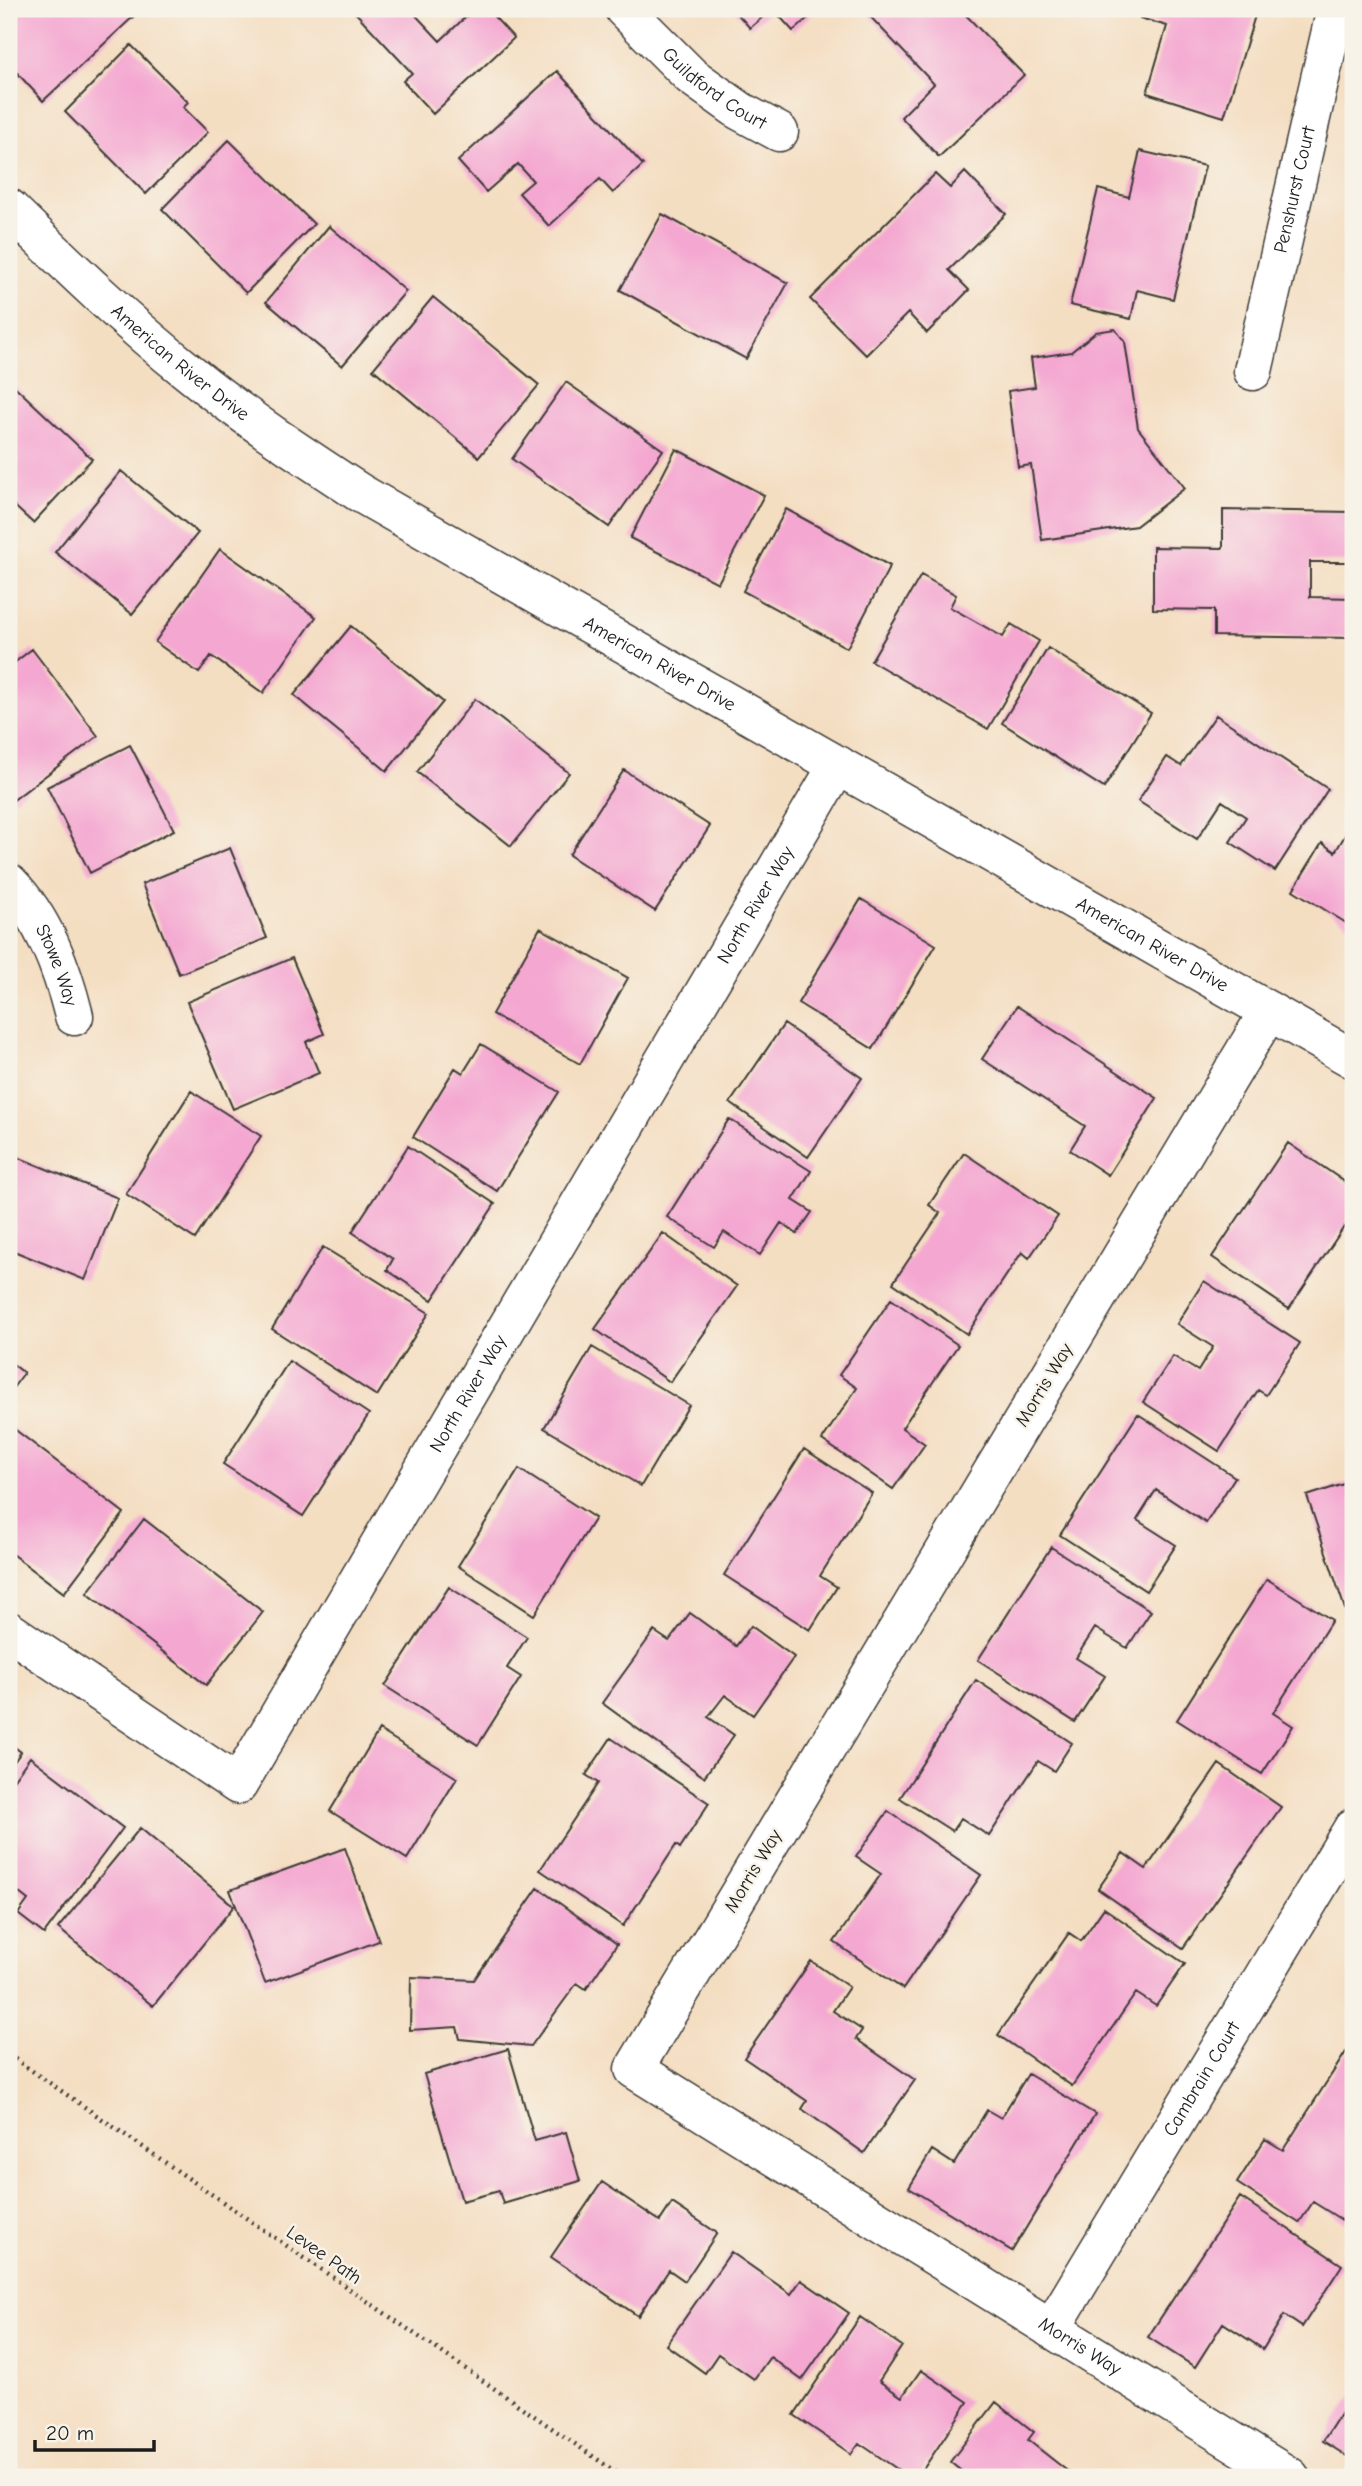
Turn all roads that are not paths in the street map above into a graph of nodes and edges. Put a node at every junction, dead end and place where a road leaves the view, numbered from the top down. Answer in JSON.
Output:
{"nodes":[{"id":1,"x":624,"y":9,"type":"edge"},
{"id":2,"x":1336,"y":9,"type":"edge"},
{"id":3,"x":779,"y":132,"type":"dead end"},
{"id":4,"x":9,"y":208,"type":"edge"},
{"id":5,"x":1253,"y":371,"type":"dead end"},
{"id":6,"x":838,"y":765,"type":"junction"},
{"id":7,"x":9,"y":883,"type":"edge"},
{"id":8,"x":1269,"y":1011,"type":"junction"},
{"id":9,"x":74,"y":1016,"type":"dead end"},
{"id":10,"x":1353,"y":1059,"type":"edge"},
{"id":11,"x":9,"y":1631,"type":"edge"},
{"id":12,"x":1353,"y":1828,"type":"edge"},
{"id":13,"x":1051,"y":2329,"type":"junction"},
{"id":14,"x":1290,"y":2477,"type":"edge"}],
"edges":[{"from":1,"to":3,"type":"street","name":"Guildford Court"},
{"from":2,"to":5,"type":"street","name":"Penshurst Court"},
{"from":4,"to":6,"type":"street","name":"American River Drive"},
{"from":6,"to":8,"type":"street","name":"American River Drive"},
{"from":6,"to":11,"type":"street","name":"North River Way"},
{"from":7,"to":9,"type":"street","name":"Stowe Way"},
{"from":8,"to":10,"type":"street","name":"American River Drive"},
{"from":8,"to":13,"type":"street","name":"Morris Way"},
{"from":12,"to":13,"type":"street","name":"Cambrain Court"},
{"from":13,"to":14,"type":"street","name":"Morris Way"}]}
